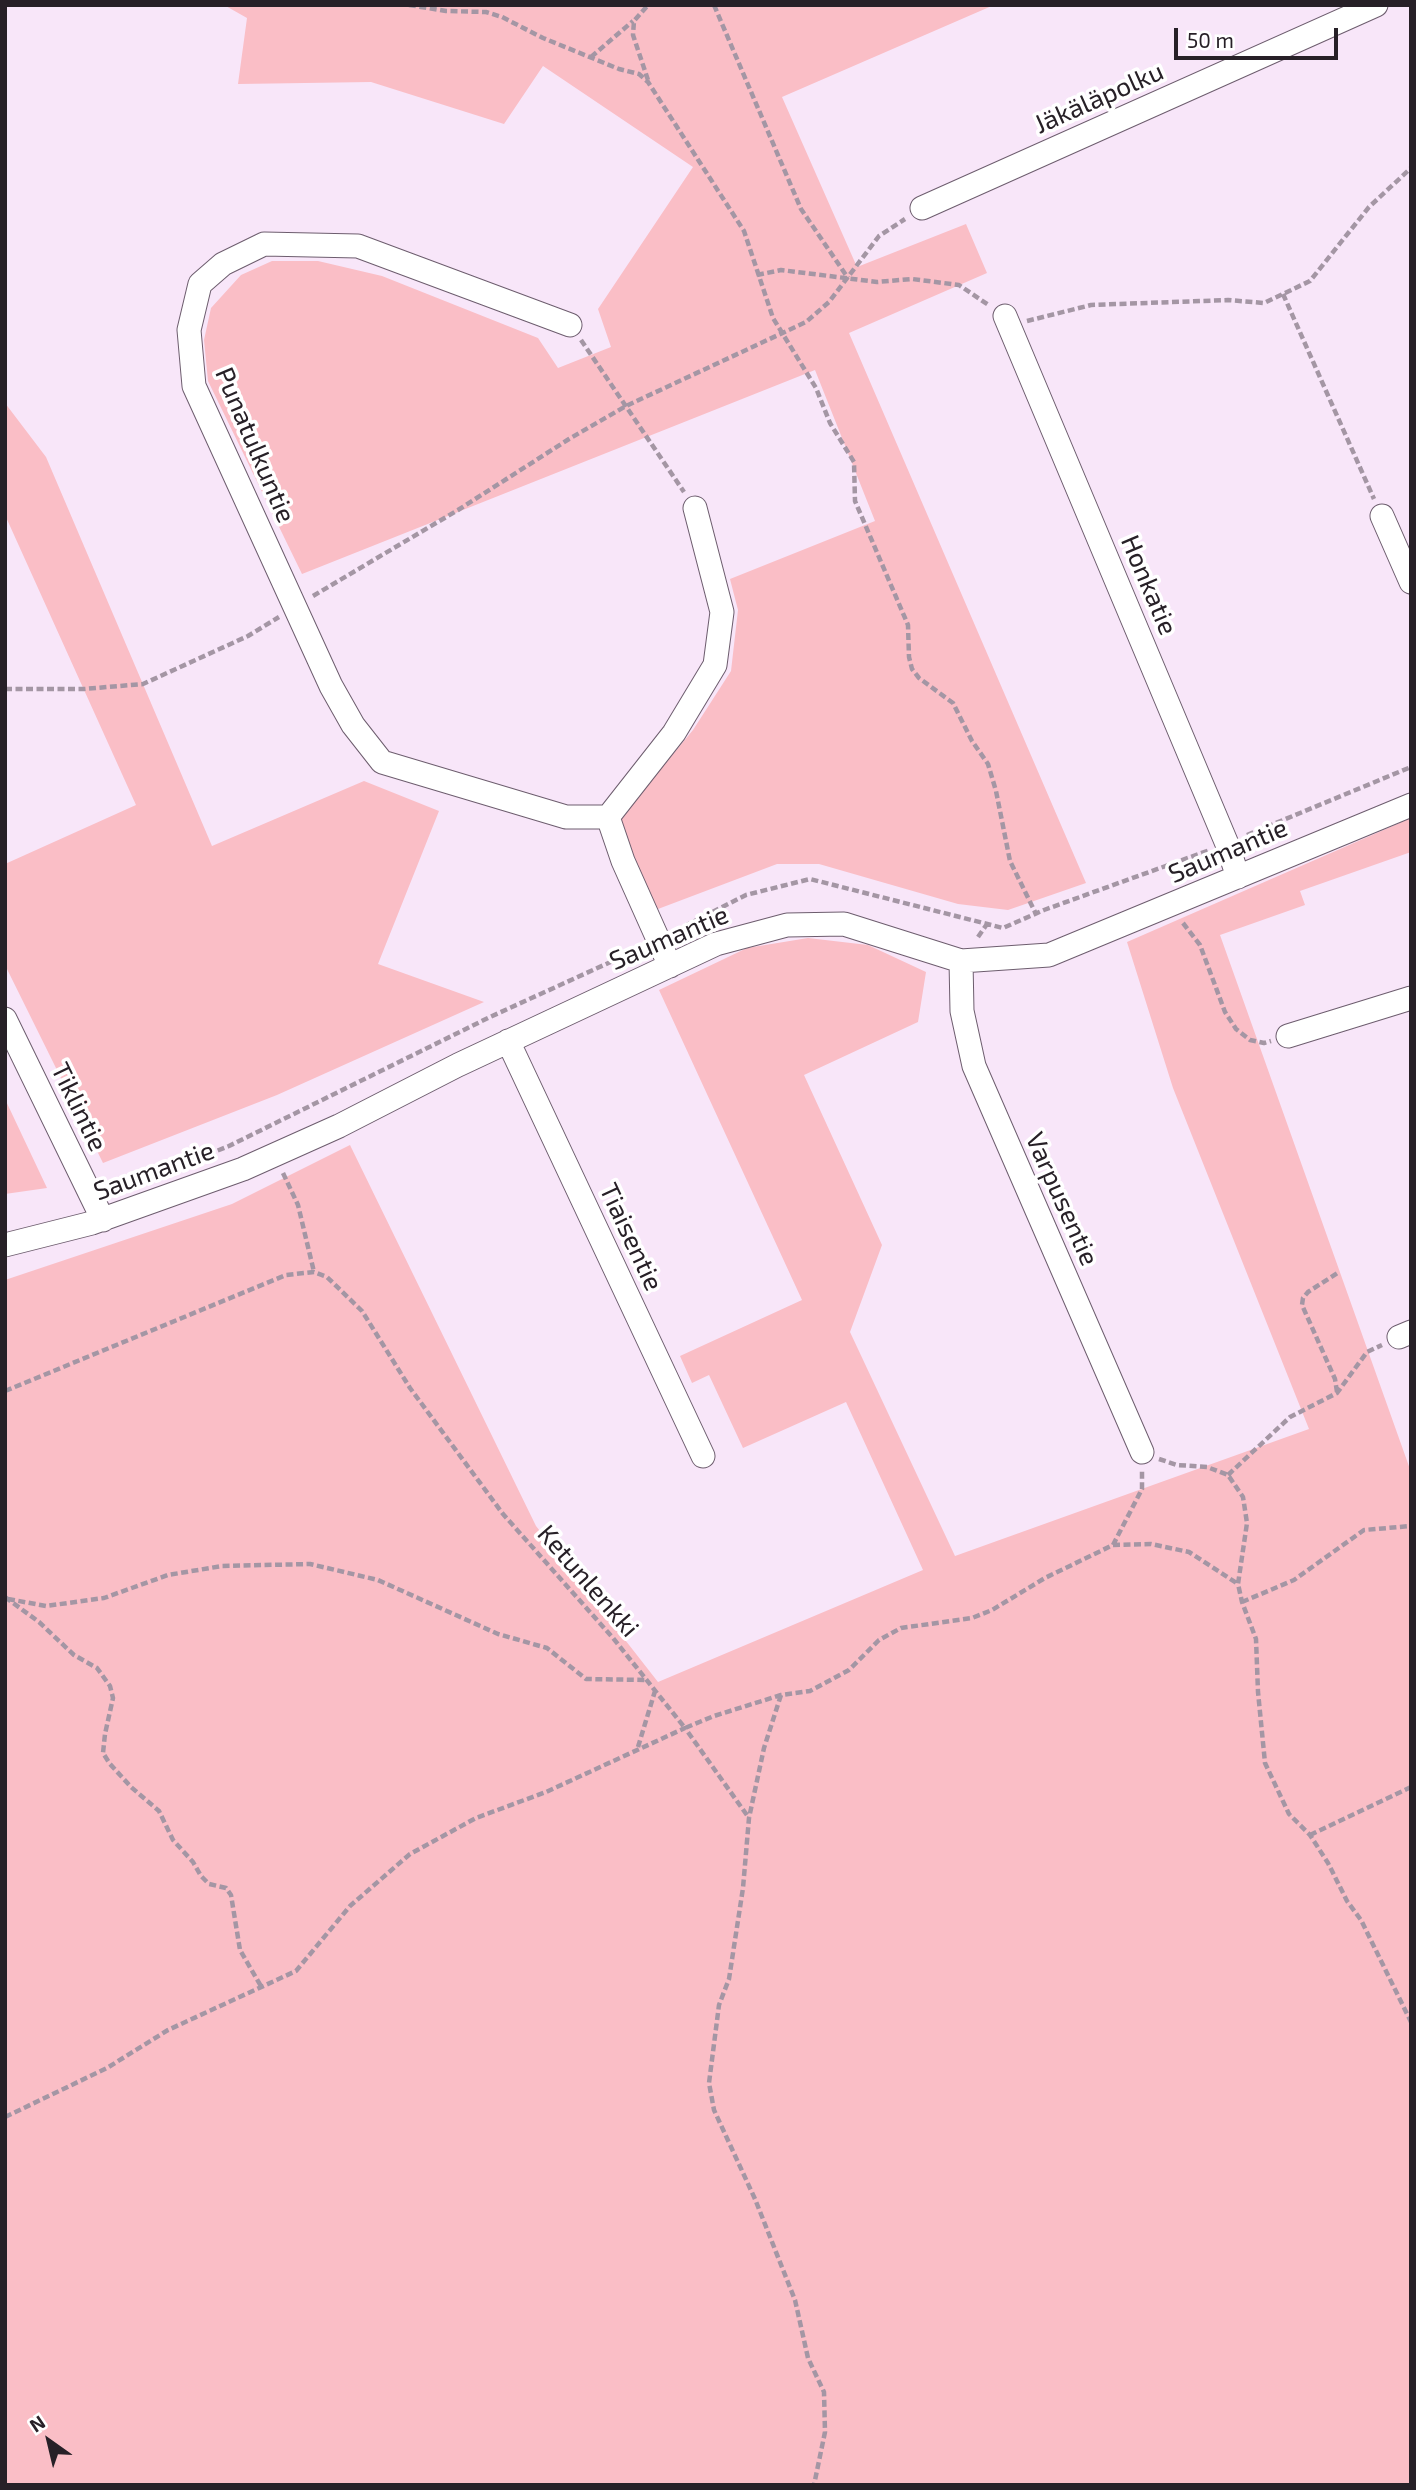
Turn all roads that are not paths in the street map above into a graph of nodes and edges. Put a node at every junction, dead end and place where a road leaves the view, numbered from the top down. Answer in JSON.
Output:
{"nodes":[{"id":1,"x":1376,"y":5,"type":"edge"},
{"id":2,"x":922,"y":208,"type":"road end"},
{"id":3,"x":1007,"y":321,"type":"road end"},
{"id":4,"x":570,"y":325,"type":"road end"},
{"id":5,"x":695,"y":508,"type":"road end"},
{"id":6,"x":1382,"y":516,"type":"road end"},
{"id":7,"x":1411,"y":582,"type":"edge"},
{"id":8,"x":1411,"y":805,"type":"edge"},
{"id":9,"x":608,"y":817,"type":"junction"},
{"id":10,"x":1238,"y":877,"type":"junction"},
{"id":11,"x":961,"y":961,"type":"junction"},
{"id":12,"x":670,"y":966,"type":"junction"},
{"id":13,"x":1411,"y":998,"type":"edge"},
{"id":14,"x":5,"y":1019,"type":"edge"},
{"id":15,"x":1288,"y":1036,"type":"road end"},
{"id":16,"x":508,"y":1041,"type":"junction"},
{"id":17,"x":103,"y":1220,"type":"junction"},
{"id":18,"x":5,"y":1245,"type":"edge"},
{"id":19,"x":1142,"y":1452,"type":"road end"},
{"id":20,"x":703,"y":1456,"type":"dead end"}],
"edges":[{"from":1,"to":2,"type":"street","name":"Jäkäläpolku"},
{"from":3,"to":10,"type":"street","name":"Honkatie"},
{"from":4,"to":9,"type":"street","name":"Punatulkuntie"},
{"from":5,"to":9,"type":"street"},
{"from":6,"to":7,"type":"street"},
{"from":8,"to":10,"type":"street","name":"Saumantie"},
{"from":9,"to":12,"type":"street"},
{"from":10,"to":11,"type":"street","name":"Saumantie"},
{"from":11,"to":12,"type":"street","name":"Saumantie"},
{"from":11,"to":19,"type":"street","name":"Varpusentie"},
{"from":12,"to":16,"type":"street","name":"Saumantie"},
{"from":13,"to":15,"type":"street"},
{"from":14,"to":17,"type":"street","name":"Tiklintie"},
{"from":16,"to":17,"type":"street","name":"Saumantie"},
{"from":16,"to":20,"type":"street","name":"Tiaisentie"},
{"from":17,"to":18,"type":"street","name":"Saumantie"}]}
